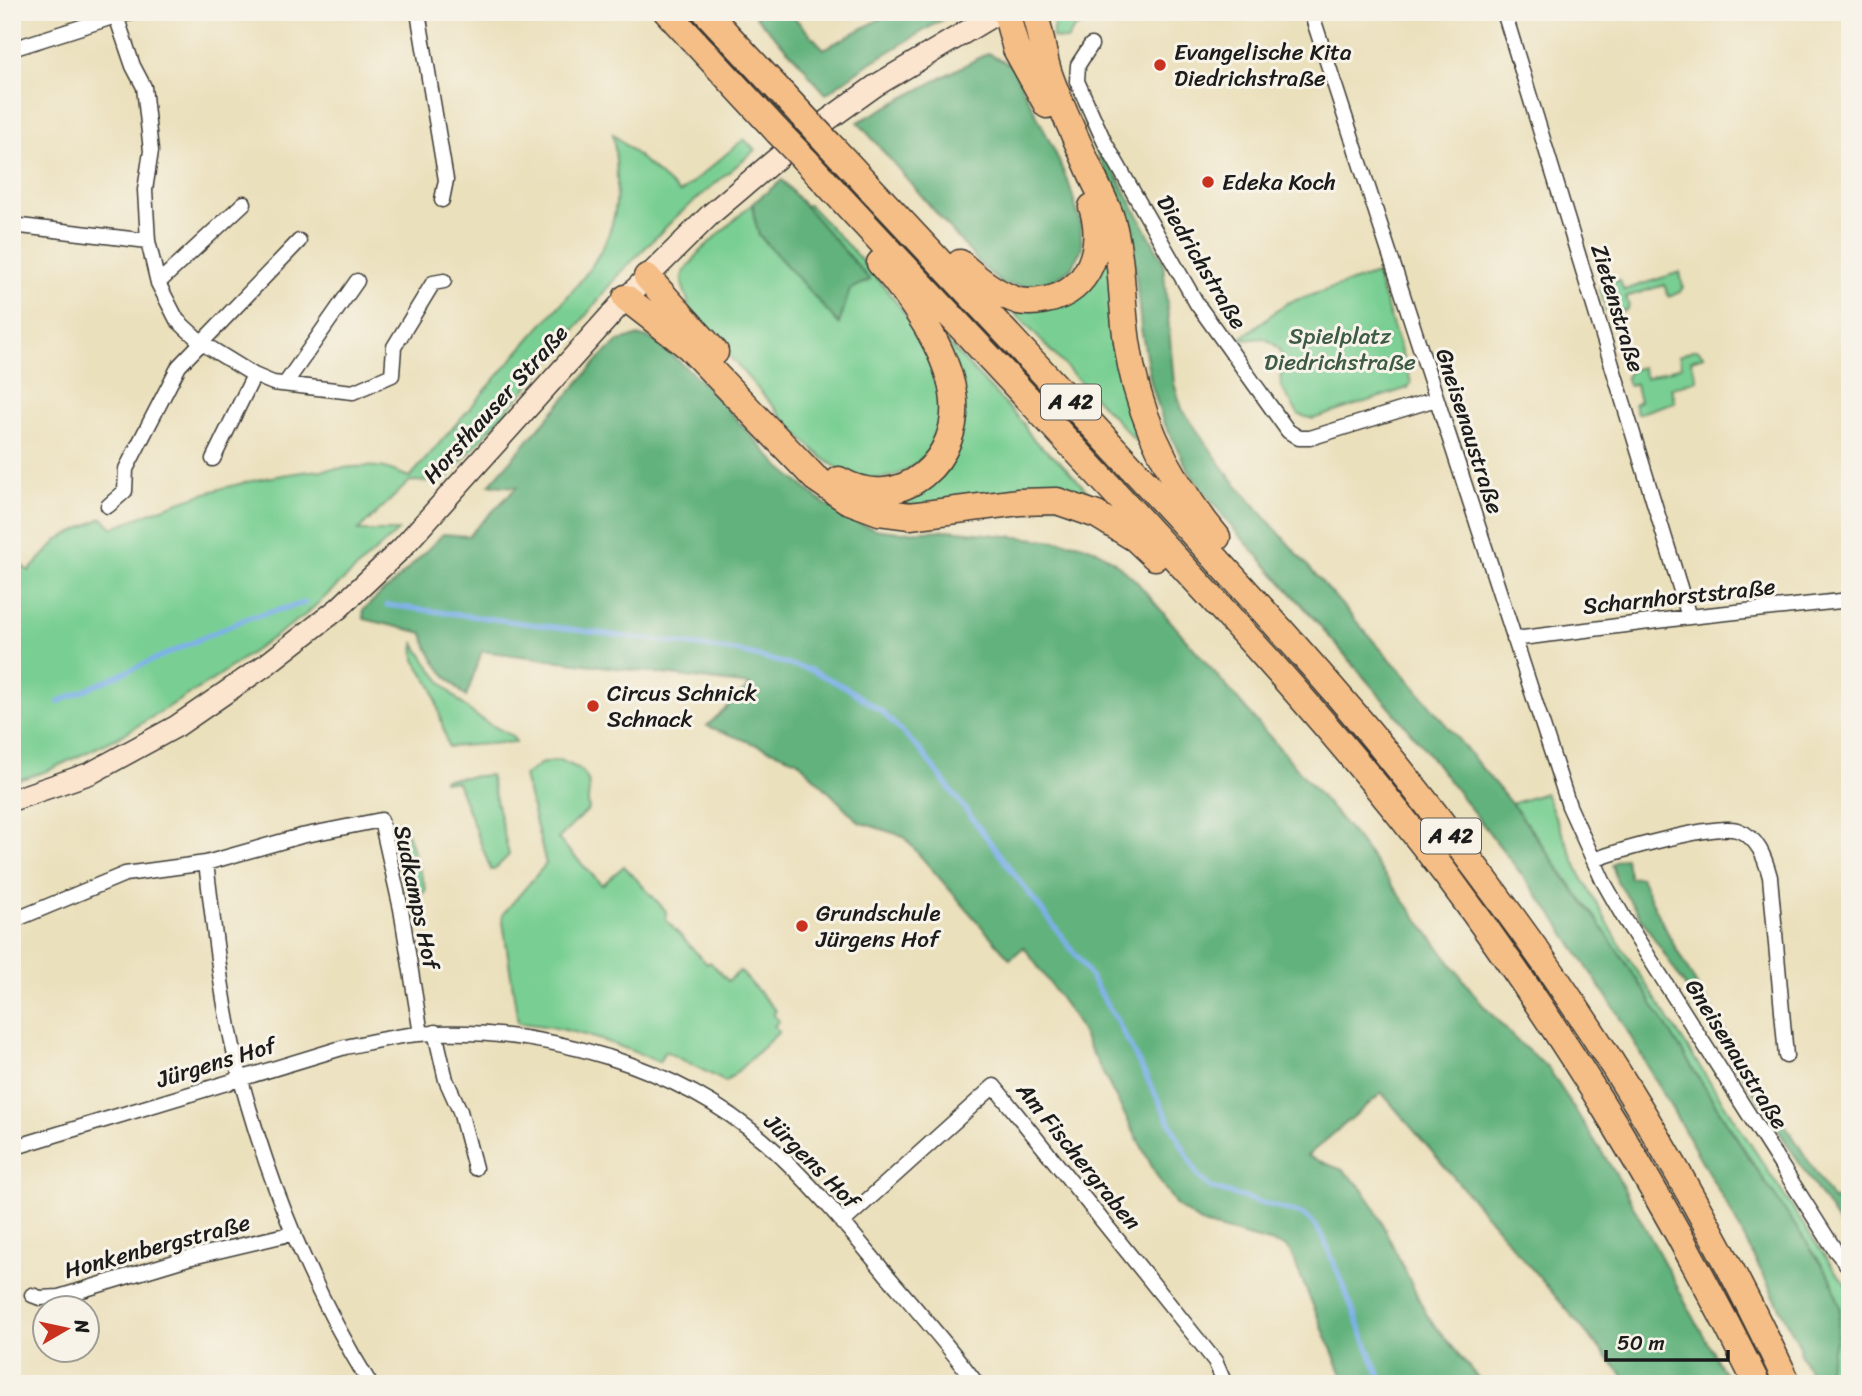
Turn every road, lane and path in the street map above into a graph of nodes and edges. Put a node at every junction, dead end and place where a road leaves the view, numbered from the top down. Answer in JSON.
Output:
{"nodes":[{"id":1,"x":138,"y":12,"type":"edge"},
{"id":2,"x":418,"y":12,"type":"edge"},
{"id":3,"x":667,"y":12,"type":"edge"},
{"id":4,"x":706,"y":12,"type":"edge"},
{"id":5,"x":999,"y":12,"type":"edge"},
{"id":6,"x":1006,"y":12,"type":"edge"},
{"id":7,"x":1034,"y":12,"type":"edge"},
{"id":8,"x":1311,"y":12,"type":"edge"},
{"id":9,"x":1504,"y":12,"type":"edge"},
{"id":10,"x":116,"y":16,"type":"junction"},
{"id":11,"x":1091,"y":45,"type":"dead end"},
{"id":12,"x":12,"y":49,"type":"edge"},
{"id":13,"x":813,"y":168,"type":"junction"},
{"id":14,"x":853,"y":169,"type":"junction"},
{"id":15,"x":442,"y":200,"type":"dead end"},
{"id":16,"x":244,"y":203,"type":"dead end"},
{"id":17,"x":12,"y":225,"type":"edge"},
{"id":18,"x":148,"y":241,"type":"junction"},
{"id":19,"x":299,"y":241,"type":"dead end"},
{"id":20,"x":647,"y":277,"type":"junction"},
{"id":21,"x":357,"y":281,"type":"dead end"},
{"id":22,"x":444,"y":281,"type":"dead end"},
{"id":23,"x":158,"y":283,"type":"junction"},
{"id":24,"x":626,"y":298,"type":"junction"},
{"id":25,"x":201,"y":342,"type":"junction"},
{"id":26,"x":254,"y":375,"type":"junction"},
{"id":27,"x":285,"y":384,"type":"junction"},
{"id":28,"x":1436,"y":399,"type":"junction"},
{"id":29,"x":213,"y":459,"type":"dead end"},
{"id":30,"x":108,"y":506,"type":"dead end"},
{"id":31,"x":1850,"y":600,"type":"edge"},
{"id":32,"x":1689,"y":617,"type":"junction"},
{"id":33,"x":1287,"y":637,"type":"junction"},
{"id":34,"x":1514,"y":639,"type":"junction"},
{"id":35,"x":1253,"y":642,"type":"junction"},
{"id":36,"x":12,"y":800,"type":"edge"},
{"id":37,"x":1594,"y":860,"type":"junction"},
{"id":38,"x":206,"y":863,"type":"junction"},
{"id":39,"x":12,"y":921,"type":"edge"},
{"id":40,"x":428,"y":1033,"type":"junction"},
{"id":41,"x":1786,"y":1056,"type":"dead end"},
{"id":42,"x":241,"y":1079,"type":"junction"},
{"id":43,"x":12,"y":1147,"type":"edge"},
{"id":44,"x":475,"y":1168,"type":"dead end"},
{"id":45,"x":842,"y":1223,"type":"junction"},
{"id":46,"x":294,"y":1233,"type":"junction"},
{"id":47,"x":1850,"y":1268,"type":"edge"},
{"id":48,"x":69,"y":1294,"type":"edge"},
{"id":49,"x":370,"y":1384,"type":"edge"},
{"id":50,"x":978,"y":1384,"type":"edge"},
{"id":51,"x":1225,"y":1384,"type":"edge"},
{"id":52,"x":1757,"y":1384,"type":"edge"},
{"id":53,"x":1788,"y":1384,"type":"edge"}],
"edges":[{"from":1,"to":10,"type":"street"},
{"from":2,"to":15,"type":"street"},
{"from":3,"to":13,"type":"highway","number":"A 42","bridge":true},
{"from":4,"to":14,"type":"highway","number":"A 42","bridge":true},
{"from":5,"to":20,"type":"main road","name":"Horsthauser Straße"},
{"from":6,"to":14,"type":"highway"},
{"from":7,"to":33,"type":"highway"},
{"from":8,"to":28,"type":"street","name":"Gneisenaustraße"},
{"from":9,"to":32,"type":"street","name":"Zietenstraße"},
{"from":10,"to":12,"type":"street"},
{"from":10,"to":18,"type":"street"},
{"from":11,"to":28,"type":"street","name":"Diedrichstraße"},
{"from":13,"to":20,"type":"highway"},
{"from":13,"to":35,"type":"highway","number":"A 42"},
{"from":14,"to":33,"type":"highway","number":"A 42"},
{"from":16,"to":23,"type":"street"},
{"from":17,"to":18,"type":"street"},
{"from":18,"to":23,"type":"street"},
{"from":19,"to":25,"type":"street"},
{"from":20,"to":24,"type":"main road","name":"Horsthauser Straße"},
{"from":21,"to":27,"type":"street"},
{"from":22,"to":27,"type":"street"},
{"from":23,"to":25,"type":"street"},
{"from":24,"to":35,"type":"highway"},
{"from":24,"to":36,"type":"main road","name":"Horsthauser Straße"},
{"from":25,"to":26,"type":"street"},
{"from":25,"to":30,"type":"street"},
{"from":26,"to":27,"type":"street"},
{"from":26,"to":29,"type":"street"},
{"from":28,"to":34,"type":"street","name":"Gneisenaustraße"},
{"from":31,"to":32,"type":"street","name":"Scharnhorststraße"},
{"from":32,"to":34,"type":"street","name":"Scharnhorststraße"},
{"from":33,"to":53,"type":"highway","number":"A 42"},
{"from":34,"to":37,"type":"street","name":"Gneisenaustraße"},
{"from":35,"to":52,"type":"highway","number":"A 42"},
{"from":37,"to":41,"type":"street","name":"Gneisenaustraße"},
{"from":37,"to":47,"type":"street","name":"Gneisenaustraße"},
{"from":38,"to":39,"type":"street","name":"Sudkamps Hof"},
{"from":38,"to":40,"type":"street","name":"Sudkamps Hof"},
{"from":38,"to":42,"type":"street"},
{"from":40,"to":42,"type":"street","name":"Jürgens Hof"},
{"from":40,"to":44,"type":"street"},
{"from":40,"to":45,"type":"street","name":"Jürgens Hof"},
{"from":42,"to":43,"type":"street","name":"Jürgens Hof"},
{"from":42,"to":46,"type":"street"},
{"from":45,"to":50,"type":"street","name":"Jürgens Hof"},
{"from":45,"to":51,"type":"street","name":"Am Fischergraben"},
{"from":46,"to":48,"type":"street","name":"Honkenbergstraße"},
{"from":46,"to":49,"type":"street"}]}
